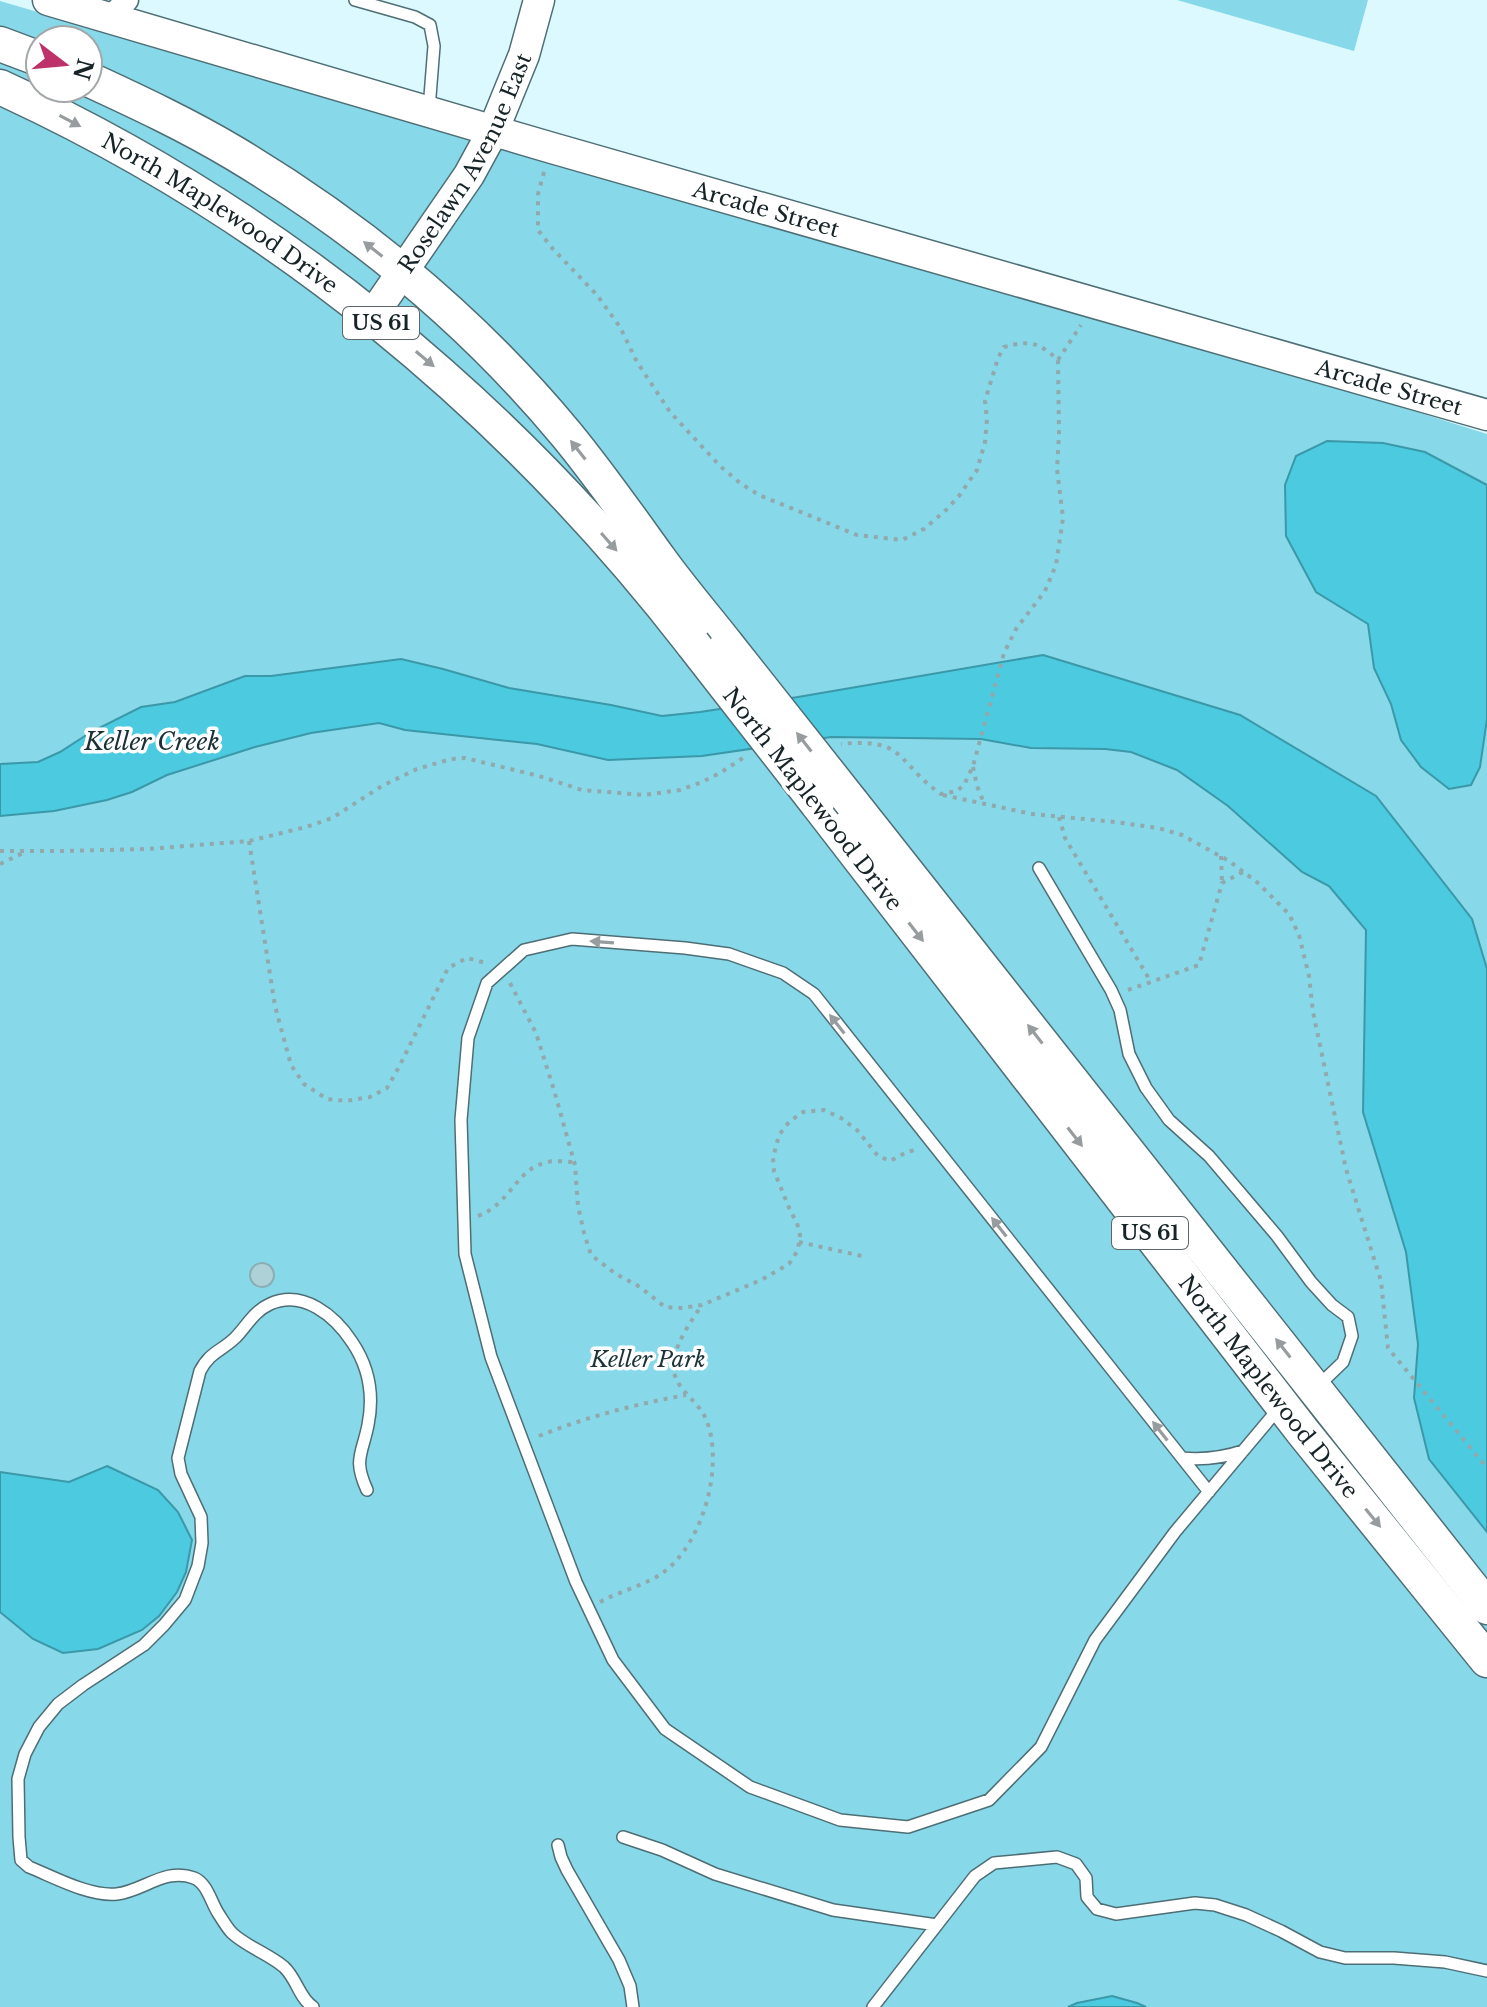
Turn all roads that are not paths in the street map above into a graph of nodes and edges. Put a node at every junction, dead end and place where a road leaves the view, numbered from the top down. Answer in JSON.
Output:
{"nodes":[{"id":1,"x":48,"y":0,"type":"edge"},
{"id":2,"x":355,"y":0,"type":"edge"},
{"id":3,"x":539,"y":0,"type":"edge"},
{"id":4,"x":118,"y":9,"type":"edge"},
{"id":5,"x":0,"y":44,"type":"edge"},
{"id":6,"x":24,"y":53,"type":"edge"},
{"id":7,"x":104,"y":86,"type":"edge"},
{"id":8,"x":0,"y":87,"type":"edge"},
{"id":9,"x":429,"y":112,"type":"junction"},
{"id":10,"x":493,"y":131,"type":"junction"},
{"id":11,"x":403,"y":273,"type":"junction"},
{"id":12,"x":372,"y":316,"type":"junction"},
{"id":13,"x":1487,"y":415,"type":"edge"},
{"id":14,"x":1039,"y":868,"type":"dead end"},
{"id":15,"x":1315,"y":1389,"type":"junction"},
{"id":16,"x":1282,"y":1405,"type":"junction"},
{"id":17,"x":1243,"y":1451,"type":"junction"},
{"id":18,"x":1182,"y":1458,"type":"junction"},
{"id":19,"x":367,"y":1490,"type":"dead end"},
{"id":20,"x":1209,"y":1492,"type":"junction"},
{"id":21,"x":1487,"y":1607,"type":"edge"},
{"id":22,"x":1487,"y":1660,"type":"edge"},
{"id":23,"x":623,"y":1837,"type":"dead end"},
{"id":24,"x":558,"y":1845,"type":"dead end"},
{"id":25,"x":937,"y":1925,"type":"junction"},
{"id":26,"x":1487,"y":1971,"type":"edge"},
{"id":27,"x":313,"y":2007,"type":"edge"},
{"id":28,"x":633,"y":2007,"type":"edge"},
{"id":29,"x":873,"y":2007,"type":"edge"}],
"edges":[{"from":1,"to":4,"type":"street","name":"Arcade Street"},
{"from":2,"to":9,"type":"lane"},
{"from":3,"to":10,"type":"street","name":"Roselawn Avenue East"},
{"from":4,"to":9,"type":"street","name":"Arcade Street"},
{"from":5,"to":6,"type":"main road"},
{"from":11,"to":7,"type":"main road","name":"North Maplewood Drive","number":"US 61","one_way":true},
{"from":8,"to":12,"type":"main road","name":"North Maplewood Drive","number":"US 61","one_way":true},
{"from":9,"to":10,"type":"street","name":"Arcade Street"},
{"from":10,"to":11,"type":"street","name":"Roselawn Avenue East"},
{"from":10,"to":13,"type":"street","name":"Arcade Street"},
{"from":11,"to":12,"type":"street","name":"Roselawn Avenue East"},
{"from":15,"to":11,"type":"main road","name":"North Maplewood Drive","number":"US 61","one_way":true,"bridge":true},
{"from":12,"to":16,"type":"main road","name":"North Maplewood Drive","number":"US 61","one_way":true,"bridge":true},
{"from":14,"to":15,"type":"lane"},
{"from":15,"to":21,"type":"main road","name":"North Maplewood Drive","number":"US 61"},
{"from":16,"to":17,"type":"lane"},
{"from":16,"to":22,"type":"main road","name":"North Maplewood Drive","number":"US 61","one_way":true},
{"from":17,"to":18,"type":"lane"},
{"from":17,"to":20,"type":"lane"},
{"from":18,"to":20,"type":"lane"},
{"from":18,"to":20,"type":"lane","one_way":true},
{"from":19,"to":27,"type":"lane"},
{"from":23,"to":25,"type":"lane"},
{"from":24,"to":28,"type":"lane"},
{"from":25,"to":26,"type":"lane"},
{"from":25,"to":29,"type":"lane"}]}
